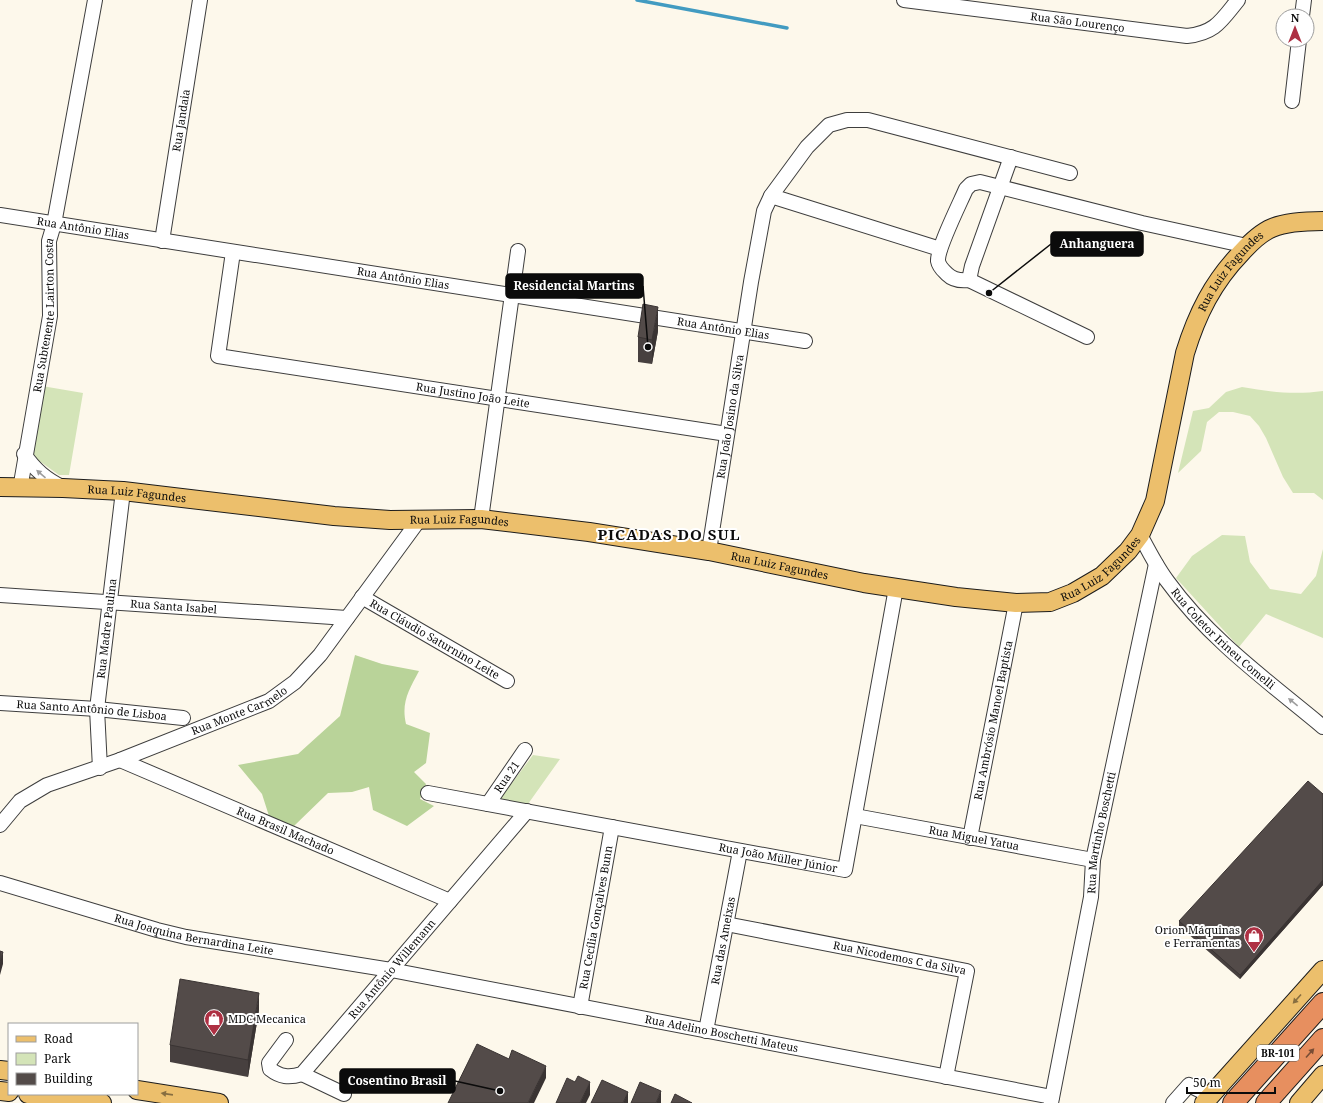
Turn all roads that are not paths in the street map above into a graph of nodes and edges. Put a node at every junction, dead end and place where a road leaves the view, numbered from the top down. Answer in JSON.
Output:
{"nodes":[{"id":1,"x":95,"y":0,"type":"edge"},
{"id":2,"x":200,"y":0,"type":"edge"},
{"id":3,"x":904,"y":0,"type":"edge"},
{"id":4,"x":1238,"y":0,"type":"edge"},
{"id":5,"x":1298,"y":48,"type":"edge"},
{"id":6,"x":1292,"y":101,"type":"dead end"},
{"id":7,"x":1011,"y":157,"type":"junction"},
{"id":8,"x":1070,"y":173,"type":"dead end"},
{"id":9,"x":999,"y":188,"type":"junction"},
{"id":10,"x":771,"y":196,"type":"junction"},
{"id":11,"x":0,"y":215,"type":"edge"},
{"id":12,"x":1323,"y":221,"type":"edge"},
{"id":13,"x":54,"y":224,"type":"junction"},
{"id":14,"x":162,"y":241,"type":"junction"},
{"id":15,"x":1247,"y":246,"type":"junction"},
{"id":16,"x":940,"y":249,"type":"junction"},
{"id":17,"x":518,"y":251,"type":"dead end"},
{"id":18,"x":233,"y":252,"type":"junction"},
{"id":19,"x":969,"y":280,"type":"junction"},
{"id":20,"x":512,"y":296,"type":"junction"},
{"id":21,"x":743,"y":331,"type":"junction"},
{"id":22,"x":1087,"y":337,"type":"dead end"},
{"id":23,"x":805,"y":341,"type":"dead end"},
{"id":24,"x":496,"y":399,"type":"junction"},
{"id":25,"x":727,"y":434,"type":"junction"},
{"id":26,"x":24,"y":454,"type":"junction"},
{"id":27,"x":0,"y":487,"type":"edge"},
{"id":28,"x":63,"y":488,"type":"junction"},
{"id":29,"x":20,"y":489,"type":"junction"},
{"id":30,"x":123,"y":491,"type":"junction"},
{"id":31,"x":481,"y":519,"type":"junction"},
{"id":32,"x":419,"y":520,"type":"junction"},
{"id":33,"x":1140,"y":535,"type":"junction"},
{"id":34,"x":710,"y":551,"type":"junction"},
{"id":35,"x":1156,"y":564,"type":"junction"},
{"id":36,"x":896,"y":588,"type":"junction"},
{"id":37,"x":0,"y":595,"type":"edge"},
{"id":38,"x":362,"y":598,"type":"junction"},
{"id":39,"x":110,"y":603,"type":"junction"},
{"id":40,"x":1016,"y":603,"type":"junction"},
{"id":41,"x":346,"y":618,"type":"junction"},
{"id":42,"x":507,"y":681,"type":"dead end"},
{"id":43,"x":0,"y":703,"type":"edge"},
{"id":44,"x":97,"y":710,"type":"junction"},
{"id":45,"x":183,"y":718,"type":"dead end"},
{"id":46,"x":1323,"y":727,"type":"edge"},
{"id":47,"x":525,"y":750,"type":"dead end"},
{"id":48,"x":120,"y":760,"type":"junction"},
{"id":49,"x":100,"y":768,"type":"junction"},
{"id":50,"x":428,"y":793,"type":"dead end"},
{"id":51,"x":488,"y":804,"type":"junction"},
{"id":52,"x":527,"y":811,"type":"junction"},
{"id":53,"x":855,"y":816,"type":"junction"},
{"id":54,"x":0,"y":825,"type":"edge"},
{"id":55,"x":612,"y":827,"type":"junction"},
{"id":56,"x":970,"y":838,"type":"junction"},
{"id":57,"x":740,"y":851,"type":"junction"},
{"id":58,"x":1093,"y":860,"type":"junction"},
{"id":59,"x":0,"y":883,"type":"edge"},
{"id":60,"x":450,"y":901,"type":"junction"},
{"id":61,"x":726,"y":924,"type":"junction"},
{"id":62,"x":391,"y":970,"type":"junction"},
{"id":63,"x":1323,"y":970,"type":"edge"},
{"id":64,"x":1323,"y":1003,"type":"edge"},
{"id":65,"x":580,"y":1007,"type":"junction"},
{"id":66,"x":706,"y":1031,"type":"junction"},
{"id":67,"x":1323,"y":1039,"type":"edge"},
{"id":68,"x":286,"y":1040,"type":"dead end"},
{"id":69,"x":302,"y":1074,"type":"junction"},
{"id":70,"x":1323,"y":1075,"type":"edge"},
{"id":71,"x":946,"y":1077,"type":"junction"},
{"id":72,"x":138,"y":1090,"type":"edge"},
{"id":73,"x":344,"y":1094,"type":"dead end"},
{"id":74,"x":36,"y":1095,"type":"edge"},
{"id":75,"x":1207,"y":1099,"type":"edge"},
{"id":76,"x":1051,"y":1100,"type":"edge"},
{"id":77,"x":102,"y":1103,"type":"edge"},
{"id":78,"x":219,"y":1103,"type":"edge"},
{"id":79,"x":1173,"y":1103,"type":"edge"},
{"id":80,"x":1233,"y":1103,"type":"edge"},
{"id":81,"x":1266,"y":1103,"type":"edge"},
{"id":82,"x":1299,"y":1103,"type":"edge"}],
"edges":[{"from":1,"to":13,"type":"street","name":"Rua Subtenente Lairton Costa"},
{"from":2,"to":14,"type":"street","name":"Rua Jandaia"},
{"from":3,"to":4,"type":"street","name":"Rua São Lourenço"},
{"from":5,"to":6,"type":"street"},
{"from":7,"to":8,"type":"street","name":"Rua João Josino da Silva"},
{"from":7,"to":9,"type":"street"},
{"from":7,"to":10,"type":"street","name":"Rua João Josino da Silva"},
{"from":9,"to":15,"type":"street"},
{"from":9,"to":16,"type":"street"},
{"from":9,"to":19,"type":"street"},
{"from":10,"to":16,"type":"street"},
{"from":10,"to":21,"type":"street","name":"Rua João Josino da Silva"},
{"from":11,"to":13,"type":"street","name":"Rua Antônio Elias"},
{"from":12,"to":15,"type":"main road","name":"Rua Luiz Fagundes"},
{"from":13,"to":14,"type":"street","name":"Rua Antônio Elias"},
{"from":13,"to":26,"type":"street","name":"Rua Subtenente Lairton Costa"},
{"from":14,"to":18,"type":"street","name":"Rua Antônio Elias"},
{"from":15,"to":33,"type":"main road","name":"Rua Luiz Fagundes"},
{"from":16,"to":19,"type":"street"},
{"from":17,"to":20,"type":"street"},
{"from":18,"to":20,"type":"street","name":"Rua Antônio Elias"},
{"from":18,"to":24,"type":"street","name":"Rua Justino João Leite"},
{"from":19,"to":22,"type":"street"},
{"from":20,"to":21,"type":"street","name":"Rua Antônio Elias"},
{"from":20,"to":24,"type":"street"},
{"from":21,"to":23,"type":"street","name":"Rua Antônio Elias"},
{"from":21,"to":25,"type":"street","name":"Rua João Josino da Silva"},
{"from":24,"to":25,"type":"street","name":"Rua Justino João Leite"},
{"from":24,"to":31,"type":"street"},
{"from":25,"to":34,"type":"street","name":"Rua João Josino da Silva"},
{"from":28,"to":26,"type":"street","one_way":true},
{"from":26,"to":29,"type":"street","name":"Rua Subtenente Lairton Costa"},
{"from":27,"to":29,"type":"main road","name":"Rua Luiz Fagundes"},
{"from":28,"to":29,"type":"main road","name":"Rua Luiz Fagundes"},
{"from":28,"to":30,"type":"main road","name":"Rua Luiz Fagundes"},
{"from":30,"to":32,"type":"main road","name":"Rua Luiz Fagundes"},
{"from":30,"to":39,"type":"street","name":"Rua Madre Paulina"},
{"from":31,"to":32,"type":"main road","name":"Rua Luiz Fagundes"},
{"from":31,"to":34,"type":"main road","name":"Rua Luiz Fagundes"},
{"from":32,"to":38,"type":"street","name":"Rua Monte Carmelo"},
{"from":33,"to":35,"type":"street","name":"Rua Coletor Irineu Comelli"},
{"from":33,"to":40,"type":"main road","name":"Rua Luiz Fagundes"},
{"from":34,"to":36,"type":"main road","name":"Rua Luiz Fagundes"},
{"from":46,"to":35,"type":"street","name":"Rua Coletor Irineu Comelli","one_way":true},
{"from":35,"to":58,"type":"street","name":"Rua Martinho Boschetti"},
{"from":36,"to":40,"type":"main road","name":"Rua Luiz Fagundes"},
{"from":36,"to":53,"type":"street","name":"Rua João Müller Júnior"},
{"from":37,"to":39,"type":"street","name":"Rua Santa Isabel"},
{"from":38,"to":41,"type":"street","name":"Rua Monte Carmelo"},
{"from":38,"to":42,"type":"street","name":"Rua Cláudio Saturnino Leite"},
{"from":39,"to":41,"type":"street","name":"Rua Santa Isabel"},
{"from":39,"to":44,"type":"street","name":"Rua Madre Paulina"},
{"from":40,"to":56,"type":"street","name":"Rua Ambrósio Manoel Baptista"},
{"from":41,"to":48,"type":"street","name":"Rua Monte Carmelo"},
{"from":43,"to":44,"type":"street","name":"Rua Santo Antônio de Lisboa"},
{"from":44,"to":45,"type":"street","name":"Rua Santo Antônio de Lisboa"},
{"from":44,"to":49,"type":"street","name":"Rua Madre Paulina"},
{"from":47,"to":51,"type":"street","name":"Rua 21"},
{"from":48,"to":49,"type":"street","name":"Rua Monte Carmelo"},
{"from":48,"to":60,"type":"street","name":"Rua Brasil Machado"},
{"from":49,"to":54,"type":"street","name":"Rua Monte Carmelo"},
{"from":50,"to":51,"type":"street","name":"Rua João Müller Júnior"},
{"from":51,"to":52,"type":"street","name":"Rua João Müller Júnior"},
{"from":52,"to":55,"type":"street","name":"Rua João Müller Júnior"},
{"from":52,"to":60,"type":"street","name":"Rua Antônio Willemann"},
{"from":53,"to":56,"type":"street","name":"Rua Miguel Yatua"},
{"from":53,"to":57,"type":"street","name":"Rua João Müller Júnior"},
{"from":55,"to":57,"type":"street","name":"Rua João Müller Júnior"},
{"from":55,"to":65,"type":"street","name":"Rua Cecília Gonçalves Bunn"},
{"from":56,"to":58,"type":"street","name":"Rua Miguel Yatua"},
{"from":57,"to":61,"type":"street","name":"Rua das Ameixas"},
{"from":58,"to":76,"type":"street","name":"Rua Martinho Boschetti"},
{"from":59,"to":62,"type":"street","name":"Rua Joaquina Bernardina Leite"},
{"from":60,"to":62,"type":"street","name":"Rua Antônio Willemann"},
{"from":61,"to":66,"type":"street","name":"Rua das Ameixas"},
{"from":61,"to":71,"type":"street","name":"Rua Nicodemos C da Silva"},
{"from":62,"to":65,"type":"street","name":"Rua Adelino Boschetti Mateus"},
{"from":62,"to":69,"type":"street","name":"Rua Antônio Willemann"},
{"from":63,"to":75,"type":"main road","one_way":true},
{"from":64,"to":80,"type":"highway","number":"BR-101"},
{"from":65,"to":66,"type":"street","name":"Rua Adelino Boschetti Mateus"},
{"from":66,"to":71,"type":"street","name":"Rua Adelino Boschetti Mateus"},
{"from":81,"to":67,"type":"highway","number":"BR-101","one_way":true},
{"from":68,"to":69,"type":"street"},
{"from":69,"to":73,"type":"street"},
{"from":70,"to":82,"type":"main road"},
{"from":71,"to":76,"type":"street","name":"Rua Adelino Boschetti Mateus"},
{"from":78,"to":72,"type":"main road","one_way":true},
{"from":74,"to":77,"type":"main road"},
{"from":75,"to":79,"type":"street"}]}
